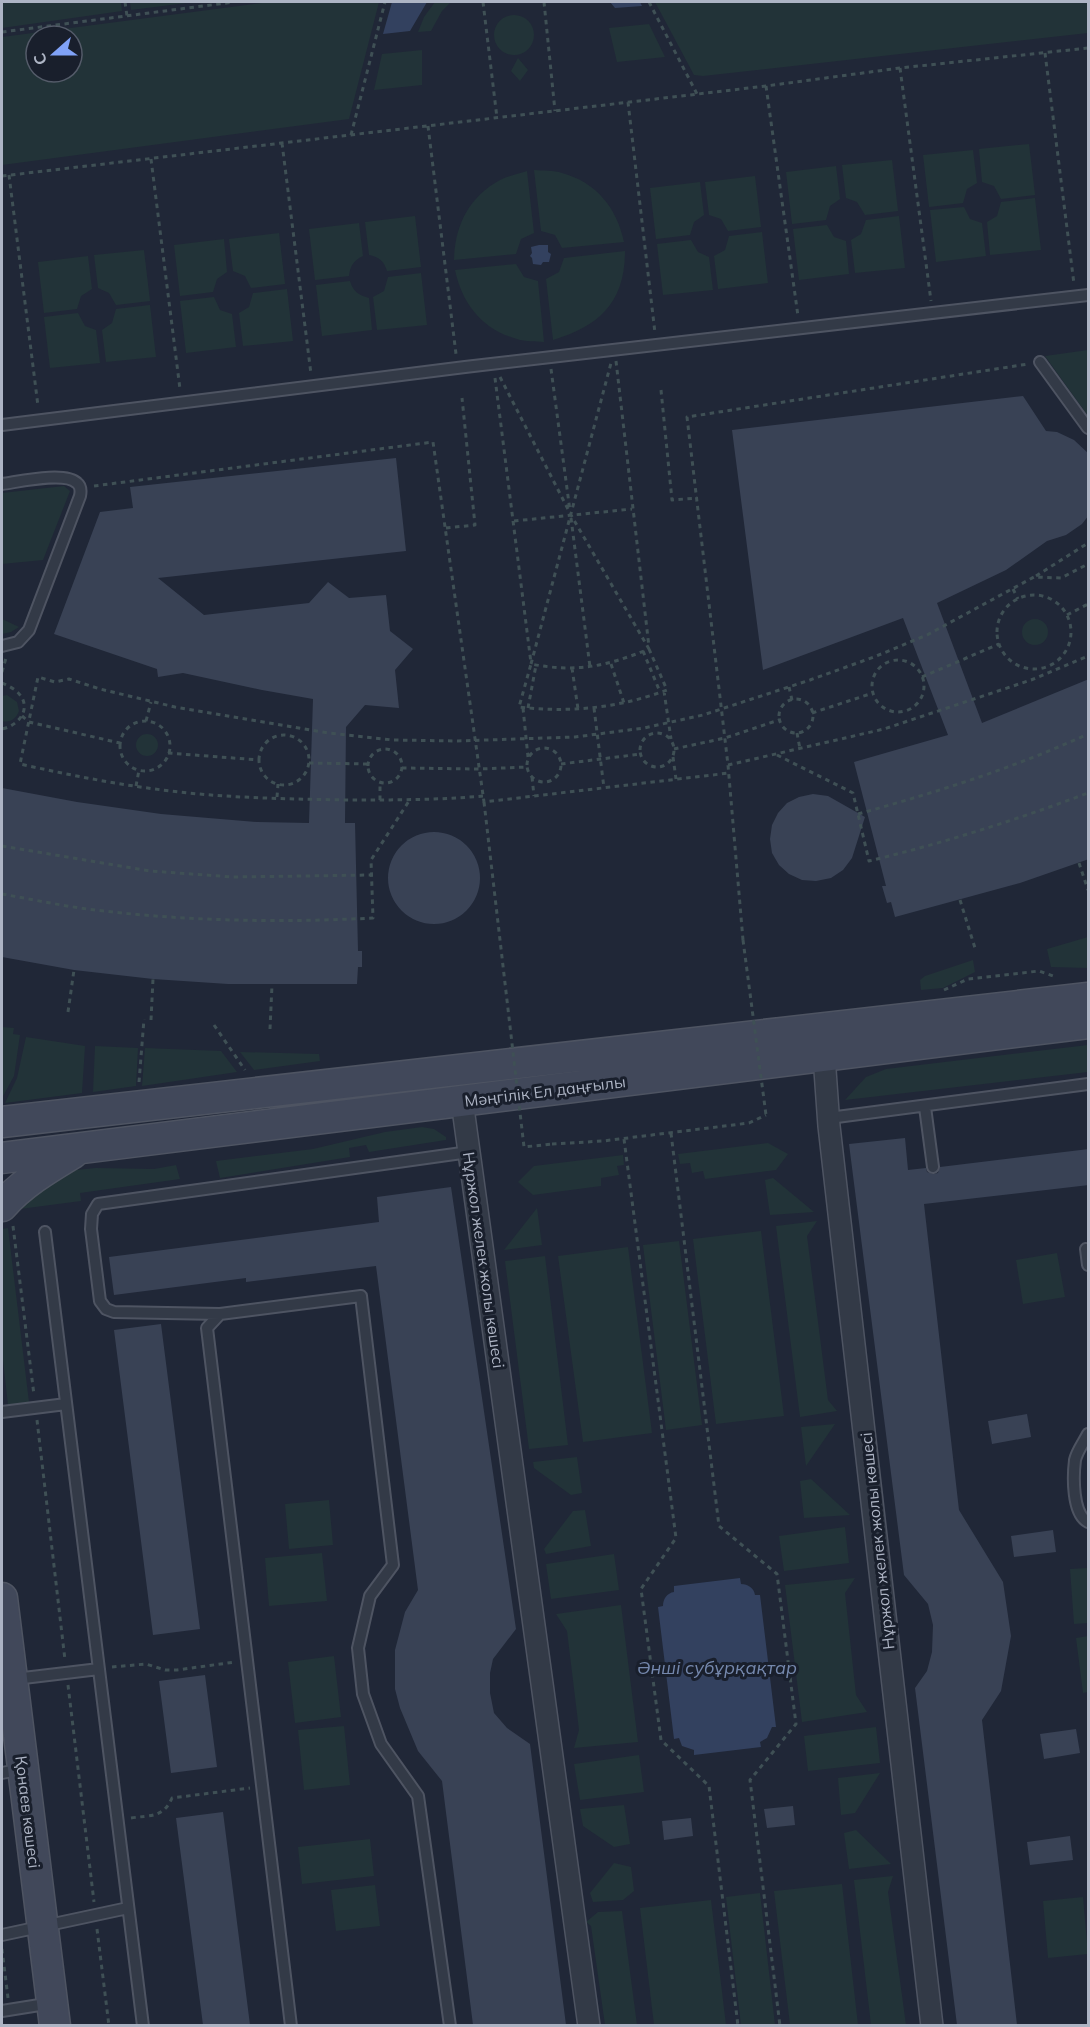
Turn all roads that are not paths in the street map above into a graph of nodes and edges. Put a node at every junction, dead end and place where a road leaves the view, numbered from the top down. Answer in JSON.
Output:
{"nodes":[{"id":1,"x":1089,"y":295,"type":"edge"},
{"id":2,"x":1040,"y":362,"type":"road end"},
{"id":3,"x":2,"y":425,"type":"edge"},
{"id":4,"x":1089,"y":428,"type":"edge"},
{"id":5,"x":2,"y":484,"type":"edge"},
{"id":6,"x":2,"y":646,"type":"edge"},
{"id":7,"x":1089,"y":998,"type":"edge"},
{"id":8,"x":1089,"y":1023,"type":"edge"},
{"id":9,"x":824,"y":1056,"type":"junction"},
{"id":10,"x":1089,"y":1084,"type":"edge"},
{"id":11,"x":462,"y":1101,"type":"junction"},
{"id":12,"x":925,"y":1107,"type":"junction"},
{"id":13,"x":829,"y":1118,"type":"junction"},
{"id":14,"x":2,"y":1122,"type":"edge"},
{"id":15,"x":81,"y":1149,"type":"junction"},
{"id":16,"x":469,"y":1152,"type":"junction"},
{"id":17,"x":2,"y":1158,"type":"edge"},
{"id":18,"x":933,"y":1167,"type":"dead end"},
{"id":19,"x":7,"y":1212,"type":"edge"},
{"id":20,"x":45,"y":1232,"type":"dead end"},
{"id":21,"x":1086,"y":1249,"type":"dead end"},
{"id":22,"x":1089,"y":1265,"type":"edge"},
{"id":23,"x":220,"y":1314,"type":"junction"},
{"id":24,"x":66,"y":1404,"type":"junction"},
{"id":25,"x":2,"y":1412,"type":"edge"},
{"id":26,"x":1089,"y":1434,"type":"edge"},
{"id":27,"x":1089,"y":1522,"type":"edge"},
{"id":28,"x":2,"y":1598,"type":"edge"},
{"id":29,"x":99,"y":1669,"type":"junction"},
{"id":30,"x":12,"y":1679,"type":"junction"},
{"id":31,"x":12,"y":1771,"type":"edge"},
{"id":32,"x":128,"y":1908,"type":"junction"},
{"id":33,"x":42,"y":1926,"type":"junction"},
{"id":34,"x":2,"y":1935,"type":"edge"},
{"id":35,"x":6,"y":2011,"type":"edge"},
{"id":36,"x":53,"y":2014,"type":"edge"},
{"id":37,"x":143,"y":2025,"type":"edge"},
{"id":38,"x":291,"y":2025,"type":"edge"},
{"id":39,"x":450,"y":2025,"type":"edge"},
{"id":40,"x":589,"y":2025,"type":"edge"},
{"id":41,"x":932,"y":2025,"type":"edge"}],
"edges":[{"from":1,"to":3,"type":"lane"},
{"from":2,"to":4,"type":"lane"},
{"from":5,"to":6,"type":"lane"},
{"from":7,"to":14,"type":"main road","name":"Мәңгілік Ел даңғылы"},
{"from":8,"to":9,"type":"main road","name":"Мәңгілік Ел даңғылы"},
{"from":9,"to":11,"type":"main road","name":"Мәңгілік Ел даңғылы"},
{"from":9,"to":13,"type":"street","name":"Нұржол желек жолы көшесі"},
{"from":10,"to":12,"type":"lane"},
{"from":11,"to":15,"type":"main road","name":"Мәңгілік Ел даңғылы"},
{"from":11,"to":16,"type":"street","name":"Нұржол желек жолы көшесі"},
{"from":12,"to":13,"type":"lane"},
{"from":12,"to":18,"type":"lane"},
{"from":13,"to":41,"type":"street","name":"Нұржол желек жолы көшесі"},
{"from":15,"to":17,"type":"main road","name":"Мәңгілік Ел даңғылы"},
{"from":15,"to":19,"type":"main road"},
{"from":16,"to":23,"type":"lane"},
{"from":16,"to":40,"type":"street","name":"Нұржол желек жолы көшесі"},
{"from":20,"to":24,"type":"lane"},
{"from":21,"to":22,"type":"lane"},
{"from":23,"to":38,"type":"lane"},
{"from":23,"to":39,"type":"lane"},
{"from":24,"to":25,"type":"lane"},
{"from":24,"to":29,"type":"lane"},
{"from":26,"to":27,"type":"lane"},
{"from":28,"to":30,"type":"main road","name":"Қонаев көшесі"},
{"from":29,"to":30,"type":"lane"},
{"from":29,"to":32,"type":"lane"},
{"from":30,"to":31,"type":"main road","name":"Қонаев көшесі"},
{"from":31,"to":33,"type":"main road","name":"Қонаев көшесі"},
{"from":32,"to":33,"type":"lane"},
{"from":32,"to":37,"type":"lane"},
{"from":33,"to":34,"type":"lane"},
{"from":33,"to":36,"type":"main road","name":"Қонаев көшесі"},
{"from":35,"to":36,"type":"lane"}]}
